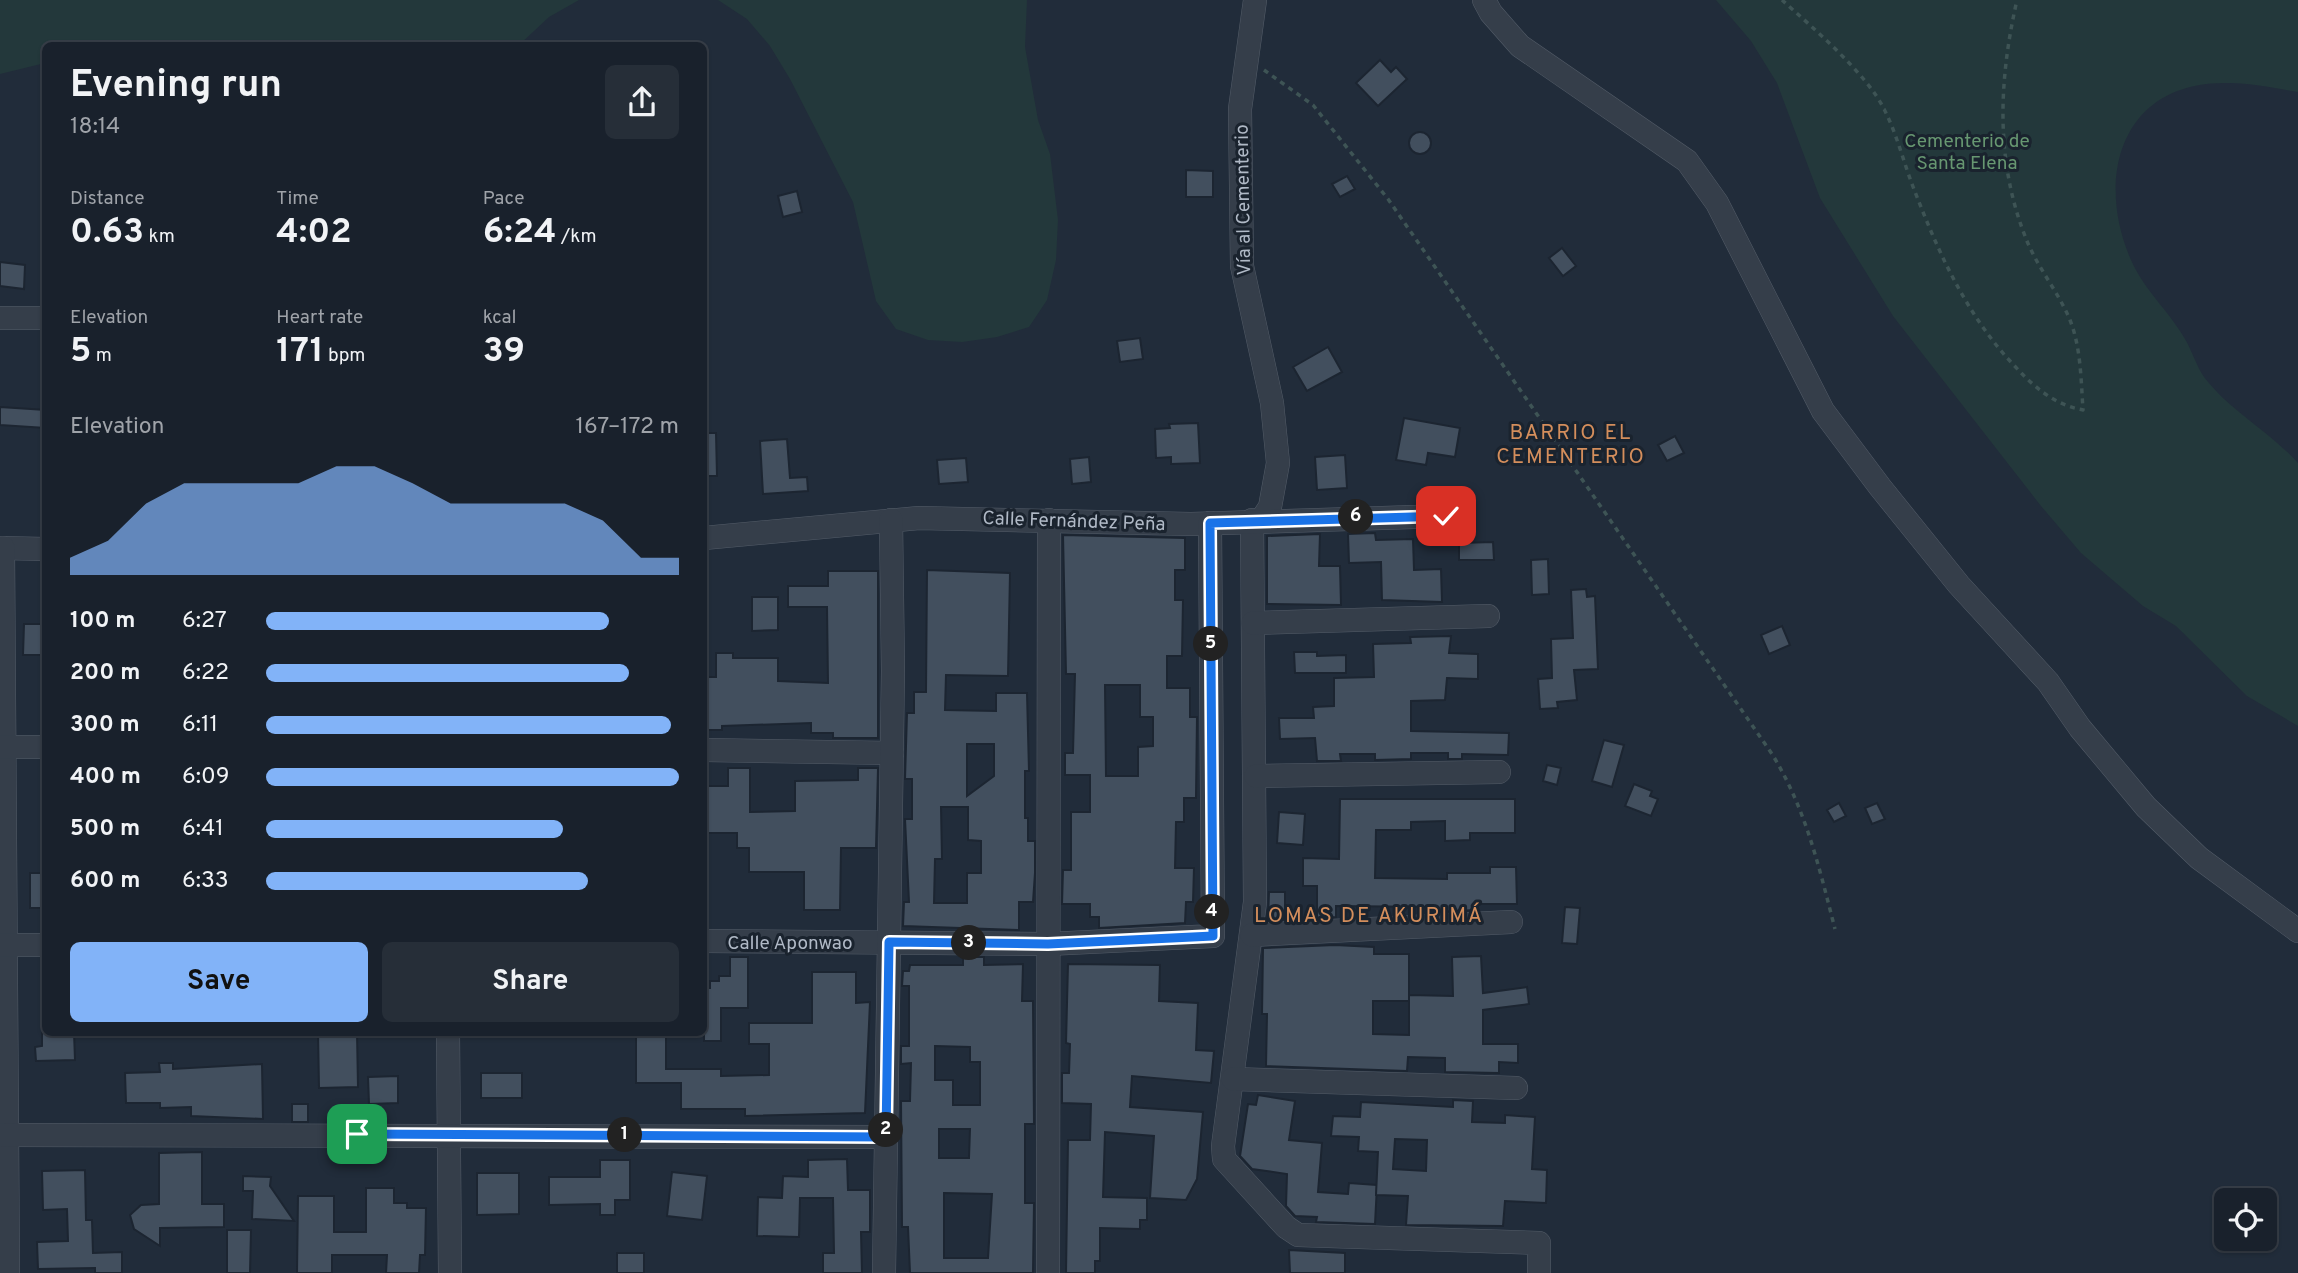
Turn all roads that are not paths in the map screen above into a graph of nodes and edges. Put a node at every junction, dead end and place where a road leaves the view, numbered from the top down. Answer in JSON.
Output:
{"nodes":[{"id":1,"x":1255,"y":0,"type":"edge"},
{"id":2,"x":1484,"y":0,"type":"edge"},
{"id":3,"x":0,"y":318,"type":"edge"},
{"id":4,"x":42,"y":318,"type":"edge"},
{"id":5,"x":1446,"y":516,"type":"dead end"},
{"id":6,"x":891,"y":520,"type":"junction"},
{"id":7,"x":1049,"y":520,"type":"junction"},
{"id":8,"x":1257,"y":520,"type":"junction"},
{"id":9,"x":1210,"y":523,"type":"junction"},
{"id":10,"x":707,"y":538,"type":"edge"},
{"id":11,"x":1,"y":548,"type":"edge"},
{"id":12,"x":42,"y":549,"type":"edge"},
{"id":13,"x":1488,"y":616,"type":"dead end"},
{"id":14,"x":1254,"y":623,"type":"junction"},
{"id":15,"x":1,"y":747,"type":"edge"},
{"id":16,"x":42,"y":747,"type":"edge"},
{"id":17,"x":707,"y":750,"type":"edge"},
{"id":18,"x":892,"y":753,"type":"junction"},
{"id":19,"x":1500,"y":772,"type":"dead end"},
{"id":20,"x":1256,"y":776,"type":"junction"},
{"id":21,"x":1511,"y":922,"type":"dead end"},
{"id":22,"x":2298,"y":931,"type":"edge"},
{"id":23,"x":1252,"y":935,"type":"junction"},
{"id":24,"x":707,"y":941,"type":"edge"},
{"id":25,"x":889,"y":942,"type":"junction"},
{"id":26,"x":1048,"y":944,"type":"junction"},
{"id":27,"x":2,"y":945,"type":"edge"},
{"id":28,"x":42,"y":945,"type":"edge"},
{"id":29,"x":448,"y":1036,"type":"edge"},
{"id":30,"x":1233,"y":1079,"type":"junction"},
{"id":31,"x":1516,"y":1088,"type":"dead end"},
{"id":32,"x":449,"y":1134,"type":"junction"},
{"id":33,"x":3,"y":1135,"type":"edge"},
{"id":34,"x":886,"y":1137,"type":"junction"},
{"id":35,"x":8,"y":1273,"type":"edge"},
{"id":36,"x":450,"y":1273,"type":"edge"},
{"id":37,"x":884,"y":1273,"type":"edge"},
{"id":38,"x":1048,"y":1273,"type":"edge"},
{"id":39,"x":1539,"y":1273,"type":"edge"}],
"edges":[{"from":1,"to":8,"type":"street","name":"Vía al Cementerio"},
{"from":2,"to":22,"type":"street"},
{"from":3,"to":4,"type":"street"},
{"from":5,"to":8,"type":"street","name":"Calle Fernández Peña"},
{"from":6,"to":7,"type":"street","name":"Calle Fernández Peña"},
{"from":6,"to":10,"type":"street","name":"Calle Fernández Peña"},
{"from":6,"to":18,"type":"street"},
{"from":7,"to":9,"type":"street","name":"Calle Fernández Peña"},
{"from":7,"to":26,"type":"street"},
{"from":8,"to":9,"type":"street","name":"Calle Fernández Peña"},
{"from":8,"to":14,"type":"street"},
{"from":9,"to":26,"type":"street","name":"Calle Aponwao"},
{"from":11,"to":12,"type":"street"},
{"from":11,"to":15,"type":"street"},
{"from":13,"to":14,"type":"street"},
{"from":14,"to":20,"type":"street"},
{"from":15,"to":16,"type":"street"},
{"from":15,"to":27,"type":"street"},
{"from":17,"to":18,"type":"street"},
{"from":18,"to":25,"type":"street"},
{"from":19,"to":20,"type":"street"},
{"from":20,"to":23,"type":"street"},
{"from":21,"to":23,"type":"street"},
{"from":23,"to":30,"type":"street"},
{"from":24,"to":25,"type":"street","name":"Calle Aponwao"},
{"from":25,"to":26,"type":"street","name":"Calle Aponwao"},
{"from":25,"to":34,"type":"street"},
{"from":26,"to":38,"type":"street"},
{"from":27,"to":28,"type":"street"},
{"from":27,"to":33,"type":"street"},
{"from":29,"to":32,"type":"street"},
{"from":30,"to":31,"type":"street"},
{"from":30,"to":39,"type":"street"},
{"from":32,"to":33,"type":"street"},
{"from":32,"to":34,"type":"street"},
{"from":32,"to":36,"type":"street"},
{"from":33,"to":35,"type":"street"},
{"from":34,"to":37,"type":"street"}]}
